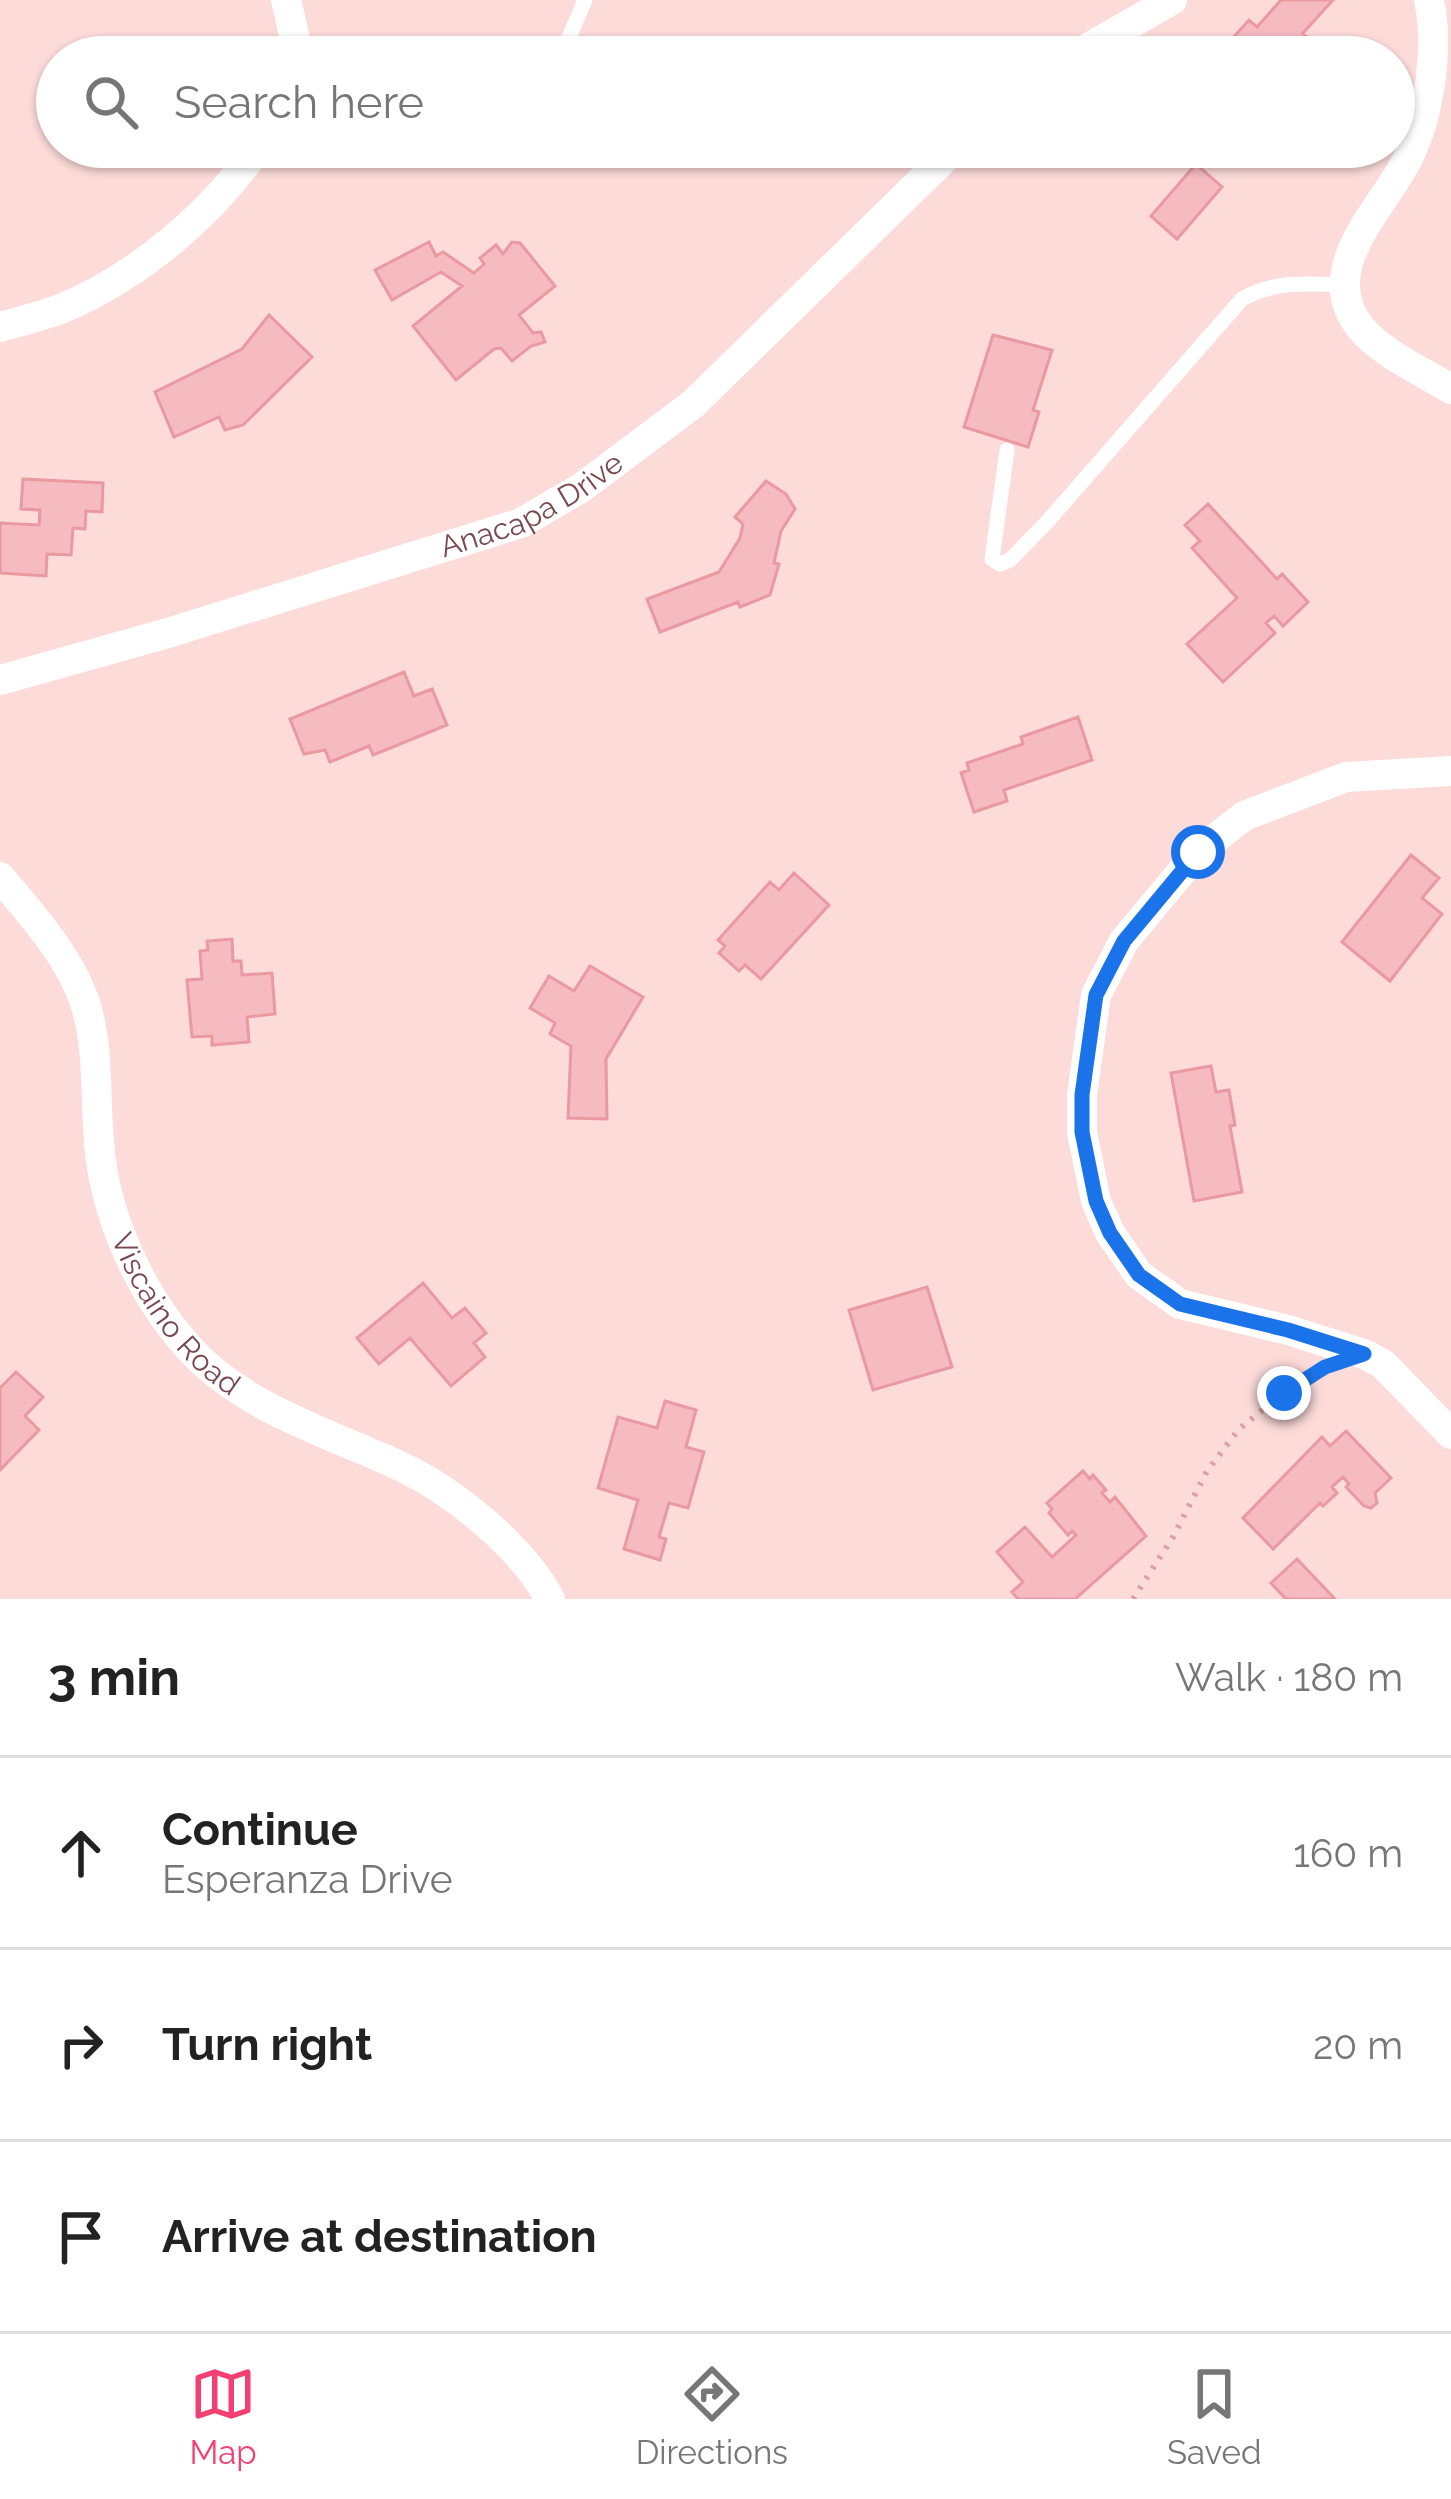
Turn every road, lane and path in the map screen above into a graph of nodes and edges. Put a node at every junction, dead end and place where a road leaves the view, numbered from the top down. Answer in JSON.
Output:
{"nodes":[{"id":1,"x":286,"y":0,"type":"edge"},
{"id":2,"x":585,"y":0,"type":"edge"},
{"id":3,"x":1172,"y":0,"type":"edge"},
{"id":4,"x":1430,"y":0,"type":"edge"},
{"id":5,"x":294,"y":36,"type":"edge"},
{"id":6,"x":570,"y":36,"type":"edge"},
{"id":7,"x":1109,"y":36,"type":"edge"},
{"id":8,"x":1415,"y":138,"type":"edge"},
{"id":9,"x":244,"y":168,"type":"edge"},
{"id":10,"x":935,"y":168,"type":"edge"},
{"id":11,"x":1401,"y":168,"type":"edge"},
{"id":12,"x":1346,"y":285,"type":"junction"},
{"id":13,"x":0,"y":327,"type":"edge"},
{"id":14,"x":1451,"y":389,"type":"edge"},
{"id":15,"x":1006,"y":450,"type":"dead end"},
{"id":16,"x":0,"y":680,"type":"edge"},
{"id":17,"x":1451,"y":770,"type":"edge"},
{"id":18,"x":0,"y":878,"type":"edge"},
{"id":19,"x":1364,"y":1354,"type":"junction"},
{"id":20,"x":1451,"y":1433,"type":"edge"},
{"id":21,"x":550,"y":1599,"type":"edge"},
{"id":22,"x":1133,"y":1599,"type":"edge"}],
"edges":[{"from":1,"to":5,"type":"street"},
{"from":2,"to":6,"type":"lane"},
{"from":3,"to":7,"type":"street"},
{"from":4,"to":8,"type":"street"},
{"from":9,"to":13,"type":"street"},
{"from":10,"to":16,"type":"street","name":"Anacapa Drive"},
{"from":11,"to":12,"type":"street"},
{"from":12,"to":14,"type":"street"},
{"from":12,"to":15,"type":"lane"},
{"from":17,"to":19,"type":"street"},
{"from":18,"to":21,"type":"street","name":"Viscaino Road"},
{"from":19,"to":20,"type":"street"},
{"from":19,"to":22,"type":"path"}]}
